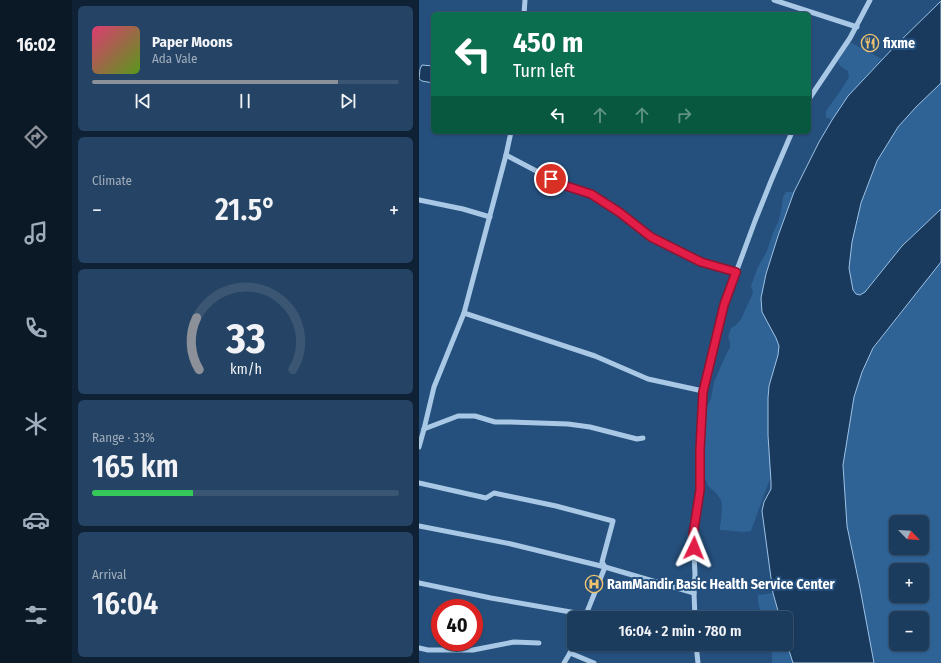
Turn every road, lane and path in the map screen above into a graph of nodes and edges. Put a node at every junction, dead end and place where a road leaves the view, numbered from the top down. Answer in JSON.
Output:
{"nodes":[{"id":1,"x":525,"y":0,"type":"edge"},
{"id":2,"x":774,"y":0,"type":"edge"},
{"id":3,"x":870,"y":0,"type":"edge"},
{"id":4,"x":523,"y":12,"type":"edge"},
{"id":5,"x":811,"y":12,"type":"edge"},
{"id":6,"x":811,"y":12,"type":"edge"},
{"id":7,"x":857,"y":27,"type":"junction"},
{"id":8,"x":811,"y":96,"type":"edge"},
{"id":9,"x":511,"y":134,"type":"edge"},
{"id":10,"x":791,"y":134,"type":"edge"},
{"id":11,"x":506,"y":155,"type":"junction"},
{"id":12,"x":419,"y":200,"type":"edge"},
{"id":13,"x":490,"y":216,"type":"junction"},
{"id":14,"x":736,"y":272,"type":"junction"},
{"id":15,"x":464,"y":313,"type":"junction"},
{"id":16,"x":703,"y":392,"type":"junction"},
{"id":17,"x":424,"y":429,"type":"junction"},
{"id":18,"x":643,"y":438,"type":"dead end"},
{"id":19,"x":419,"y":447,"type":"edge"},
{"id":20,"x":419,"y":484,"type":"edge"},
{"id":21,"x":419,"y":526,"type":"edge"},
{"id":22,"x":605,"y":567,"type":"junction"},
{"id":23,"x":419,"y":583,"type":"edge"},
{"id":24,"x":694,"y":593,"type":"junction"},
{"id":25,"x":587,"y":611,"type":"edge"},
{"id":26,"x":695,"y":611,"type":"edge"},
{"id":27,"x":567,"y":613,"type":"edge"},
{"id":28,"x":539,"y":643,"type":"dead end"},
{"id":29,"x":419,"y":648,"type":"edge"},
{"id":30,"x":697,"y":651,"type":"edge"},
{"id":31,"x":570,"y":653,"type":"joint"},
{"id":32,"x":564,"y":663,"type":"edge"},
{"id":33,"x":594,"y":663,"type":"edge"},
{"id":34,"x":698,"y":663,"type":"edge"}],
"edges":[{"from":1,"to":4,"type":"street"},
{"from":2,"to":6,"type":"street"},
{"from":3,"to":7,"type":"street"},
{"from":5,"to":7,"type":"street"},
{"from":7,"to":8,"type":"street"},
{"from":9,"to":11,"type":"street"},
{"from":10,"to":14,"type":"street"},
{"from":11,"to":13,"type":"street"},
{"from":11,"to":14,"type":"street"},
{"from":12,"to":13,"type":"street"},
{"from":13,"to":15,"type":"street"},
{"from":14,"to":16,"type":"street"},
{"from":15,"to":16,"type":"street"},
{"from":15,"to":17,"type":"street"},
{"from":16,"to":24,"type":"street"},
{"from":17,"to":18,"type":"street"},
{"from":17,"to":19,"type":"street"},
{"from":20,"to":22,"type":"street"},
{"from":21,"to":22,"type":"street"},
{"from":22,"to":24,"type":"street"},
{"from":22,"to":25,"type":"street"},
{"from":23,"to":27,"type":"street"},
{"from":24,"to":26,"type":"street"},
{"from":28,"to":29,"type":"street"},
{"from":30,"to":34,"type":"street"},
{"from":31,"to":32,"type":"street"},
{"from":31,"to":33,"type":"street"}]}
